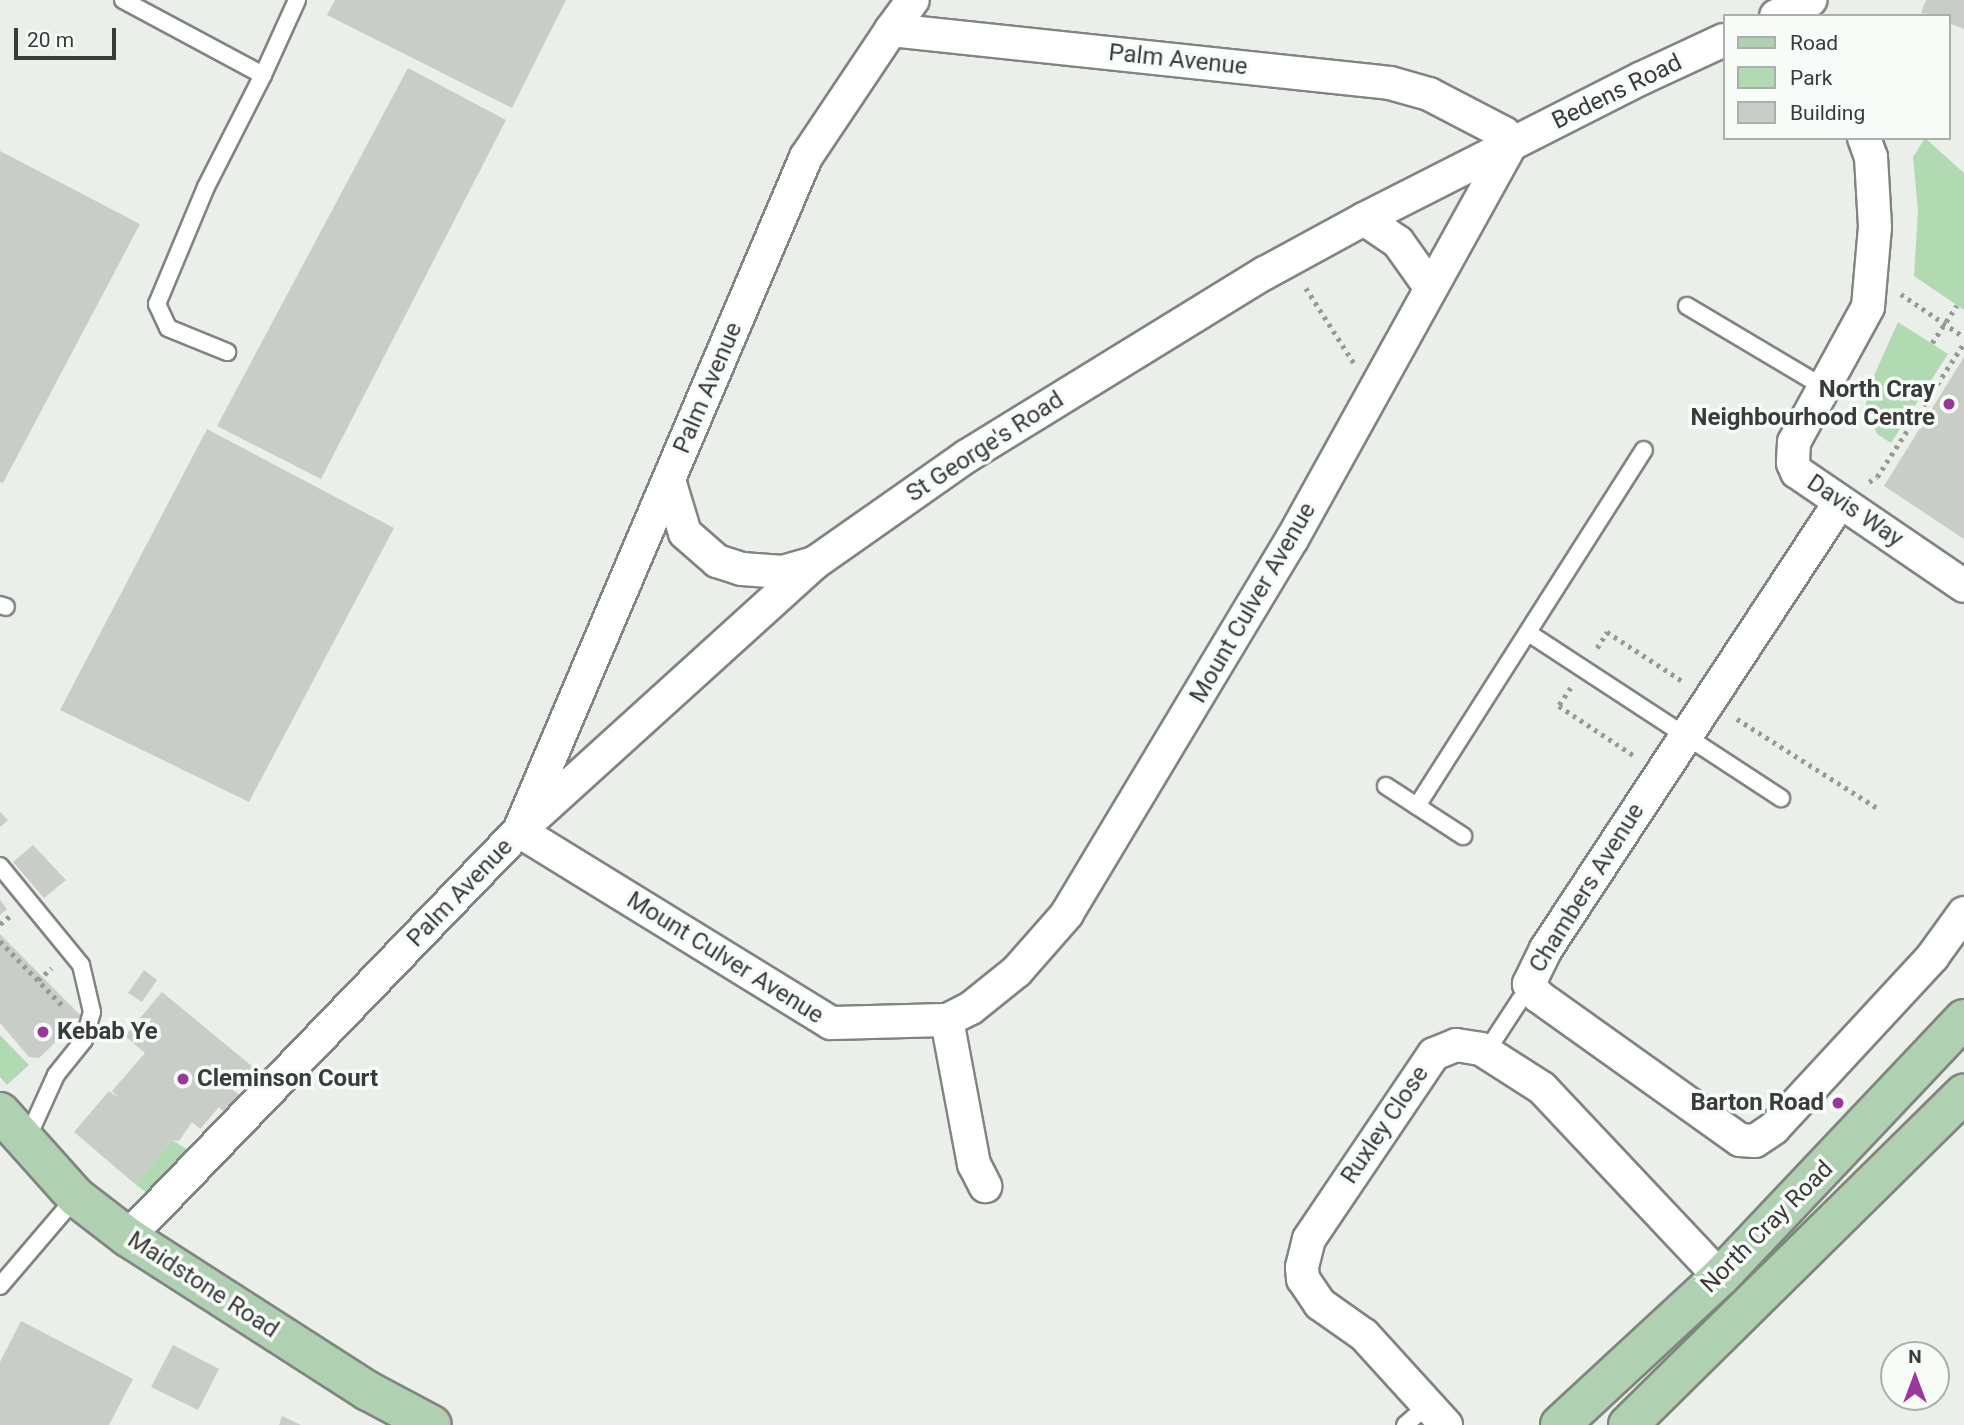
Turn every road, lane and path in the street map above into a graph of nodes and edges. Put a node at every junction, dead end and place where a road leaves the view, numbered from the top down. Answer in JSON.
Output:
{"nodes":[{"id":1,"x":123,"y":0,"type":"edge"},
{"id":2,"x":297,"y":0,"type":"edge"},
{"id":3,"x":913,"y":0,"type":"edge"},
{"id":4,"x":1812,"y":0,"type":"edge"},
{"id":5,"x":1780,"y":14,"type":"edge"},
{"id":6,"x":891,"y":30,"type":"junction"},
{"id":7,"x":1722,"y":41,"type":"edge"},
{"id":8,"x":263,"y":75,"type":"junction"},
{"id":9,"x":1865,"y":140,"type":"edge"},
{"id":10,"x":1510,"y":146,"type":"junction"},
{"id":11,"x":1364,"y":219,"type":"junction"},
{"id":12,"x":1302,"y":281,"type":"dead end"},
{"id":13,"x":1870,"y":285,"type":"junction"},
{"id":14,"x":1430,"y":288,"type":"junction"},
{"id":15,"x":1957,"y":305,"type":"dead end"},
{"id":16,"x":1687,"y":306,"type":"dead end"},
{"id":17,"x":1945,"y":324,"type":"junction"},
{"id":18,"x":1964,"y":337,"type":"edge"},
{"id":19,"x":1932,"y":343,"type":"dead end"},
{"id":20,"x":1964,"y":343,"type":"edge"},
{"id":21,"x":227,"y":352,"type":"dead end"},
{"id":22,"x":1359,"y":369,"type":"dead end"},
{"id":23,"x":1825,"y":388,"type":"junction"},
{"id":24,"x":1644,"y":450,"type":"dead end"},
{"id":25,"x":1877,"y":477,"type":"dead end"},
{"id":26,"x":669,"y":480,"type":"junction"},
{"id":27,"x":1840,"y":502,"type":"junction"},
{"id":28,"x":816,"y":562,"type":"junction"},
{"id":29,"x":1964,"y":586,"type":"edge"},
{"id":30,"x":1530,"y":634,"type":"junction"},
{"id":31,"x":1684,"y":735,"type":"junction"},
{"id":32,"x":1386,"y":786,"type":"dead end"},
{"id":33,"x":1781,"y":798,"type":"dead end"},
{"id":34,"x":1417,"y":806,"type":"junction"},
{"id":35,"x":519,"y":831,"type":"junction"},
{"id":36,"x":1463,"y":836,"type":"dead end"},
{"id":37,"x":0,"y":866,"type":"edge"},
{"id":38,"x":1964,"y":913,"type":"edge"},
{"id":39,"x":0,"y":941,"type":"edge"},
{"id":40,"x":1533,"y":991,"type":"junction"},
{"id":41,"x":74,"y":1017,"type":"dead end"},
{"id":42,"x":1964,"y":1019,"type":"edge"},
{"id":43,"x":947,"y":1020,"type":"junction"},
{"id":44,"x":1486,"y":1052,"type":"junction"},
{"id":45,"x":1964,"y":1094,"type":"edge"},
{"id":46,"x":0,"y":1112,"type":"edge"},
{"id":47,"x":26,"y":1141,"type":"junction"},
{"id":48,"x":985,"y":1186,"type":"dead end"},
{"id":49,"x":76,"y":1197,"type":"junction"},
{"id":50,"x":128,"y":1237,"type":"junction"},
{"id":51,"x":1720,"y":1277,"type":"junction"},
{"id":52,"x":0,"y":1286,"type":"edge"},
{"id":53,"x":389,"y":1413,"type":"edge"},
{"id":54,"x":1427,"y":1418,"type":"edge"},
{"id":55,"x":432,"y":1425,"type":"edge"},
{"id":56,"x":1560,"y":1425,"type":"edge"},
{"id":57,"x":1628,"y":1425,"type":"edge"}],
"edges":[{"from":1,"to":8,"type":"lane"},
{"from":2,"to":8,"type":"lane"},
{"from":3,"to":6,"type":"street"},
{"from":4,"to":5,"type":"street"},
{"from":6,"to":10,"type":"street","name":"Palm Avenue"},
{"from":6,"to":26,"type":"street","name":"Palm Avenue"},
{"from":7,"to":10,"type":"street","name":"Bedens Road"},
{"from":8,"to":21,"type":"lane"},
{"from":9,"to":13,"type":"street","name":"Davis Way"},
{"from":10,"to":11,"type":"street","name":"St George's Road"},
{"from":10,"to":14,"type":"street","name":"Mount Culver Avenue"},
{"from":11,"to":14,"type":"street"},
{"from":11,"to":28,"type":"street","name":"St George's Road"},
{"from":12,"to":22,"type":"path"},
{"from":13,"to":17,"type":"path"},
{"from":13,"to":23,"type":"street","name":"Davis Way"},
{"from":14,"to":43,"type":"street","name":"Mount Culver Avenue"},
{"from":15,"to":17,"type":"path"},
{"from":16,"to":23,"type":"lane"},
{"from":17,"to":18,"type":"path"},
{"from":17,"to":19,"type":"path"},
{"from":20,"to":25,"type":"path"},
{"from":23,"to":27,"type":"street","name":"Davis Way"},
{"from":24,"to":30,"type":"lane"},
{"from":26,"to":28,"type":"street"},
{"from":26,"to":35,"type":"street","name":"Palm Avenue"},
{"from":27,"to":29,"type":"street","name":"Davis Way"},
{"from":27,"to":31,"type":"street","name":"Chambers Avenue"},
{"from":28,"to":35,"type":"street","name":"St George's Road"},
{"from":30,"to":31,"type":"lane"},
{"from":30,"to":34,"type":"lane"},
{"from":31,"to":33,"type":"lane"},
{"from":31,"to":40,"type":"street","name":"Chambers Avenue"},
{"from":32,"to":34,"type":"lane"},
{"from":34,"to":36,"type":"lane"},
{"from":35,"to":43,"type":"street","name":"Mount Culver Avenue"},
{"from":35,"to":50,"type":"street","name":"Palm Avenue"},
{"from":37,"to":47,"type":"lane"},
{"from":38,"to":40,"type":"street","name":"Chambers Avenue"},
{"from":39,"to":41,"type":"path"},
{"from":40,"to":44,"type":"lane"},
{"from":42,"to":51,"type":"main road","name":"North Cray Road"},
{"from":43,"to":48,"type":"street"},
{"from":44,"to":51,"type":"street","name":"Ruxley Close"},
{"from":44,"to":54,"type":"street","name":"Ruxley Close"},
{"from":45,"to":57,"type":"main road","name":"North Cray Road"},
{"from":46,"to":47,"type":"main road","name":"Maidstone Road"},
{"from":47,"to":49,"type":"main road","name":"Maidstone Road"},
{"from":49,"to":50,"type":"main road","name":"Maidstone Road"},
{"from":49,"to":52,"type":"lane"},
{"from":50,"to":53,"type":"main road","name":"Maidstone Road"},
{"from":51,"to":56,"type":"main road","name":"North Cray Road"},
{"from":53,"to":55,"type":"main road","name":"Maidstone Road"}]}
